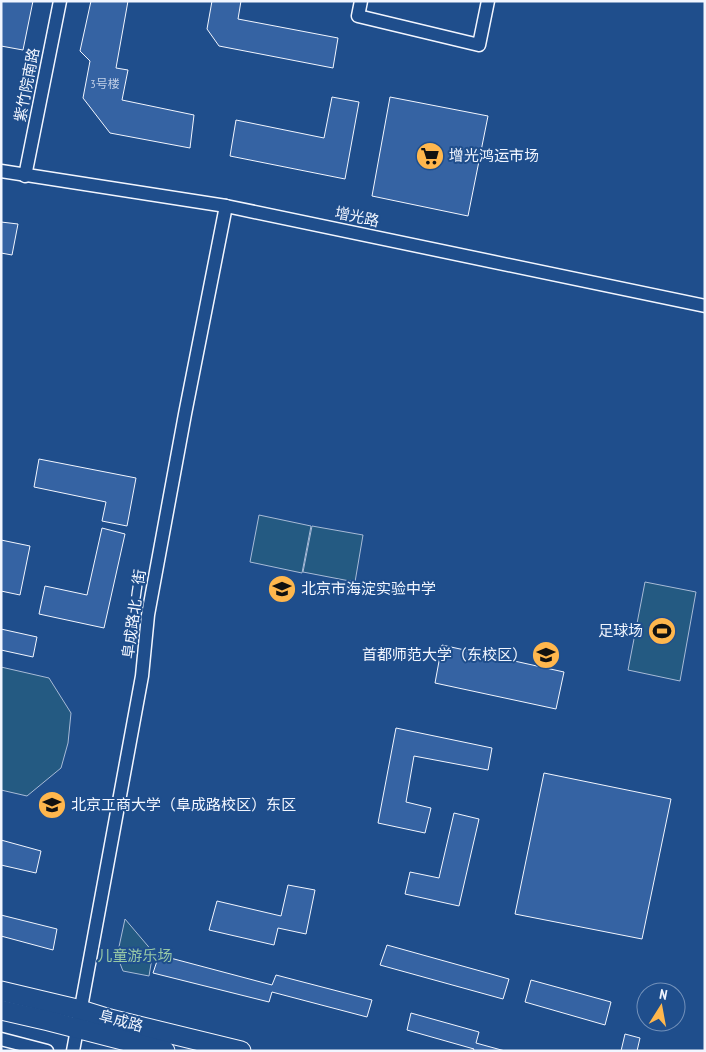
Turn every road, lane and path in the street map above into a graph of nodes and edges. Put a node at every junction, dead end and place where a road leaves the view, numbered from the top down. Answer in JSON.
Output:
{"nodes":[{"id":1,"x":60,"y":1,"type":"edge"},
{"id":2,"x":361,"y":1,"type":"edge"},
{"id":3,"x":488,"y":1,"type":"edge"},
{"id":4,"x":1,"y":171,"type":"edge"},
{"id":5,"x":25,"y":176,"type":"junction"},
{"id":6,"x":226,"y":206,"type":"junction"},
{"id":7,"x":705,"y":306,"type":"edge"},
{"id":8,"x":1,"y":990,"type":"edge"},
{"id":9,"x":1,"y":1010,"type":"edge"},
{"id":10,"x":79,"y":1019,"type":"junction"},
{"id":11,"x":1,"y":1039,"type":"edge"},
{"id":12,"x":47,"y":1051,"type":"edge"},
{"id":13,"x":73,"y":1051,"type":"edge"},
{"id":14,"x":165,"y":1051,"type":"edge"},
{"id":15,"x":241,"y":1051,"type":"edge"}],
"edges":[{"from":1,"to":5,"type":"street","name":"紫竹院南路"},
{"from":2,"to":3,"type":"street"},
{"from":4,"to":5,"type":"street","name":"增光路"},
{"from":5,"to":6,"type":"street","name":"增光路"},
{"from":6,"to":7,"type":"street","name":"增光路"},
{"from":6,"to":10,"type":"street","name":"阜成路北二街"},
{"from":8,"to":10,"type":"highway","name":"阜成路"},
{"from":9,"to":10,"type":"highway","name":"阜成路"},
{"from":10,"to":13,"type":"street","name":"阜成路北二街"},
{"from":10,"to":14,"type":"highway","name":"阜成路"},
{"from":10,"to":15,"type":"highway","name":"阜成路"},
{"from":11,"to":12,"type":"street"}]}
